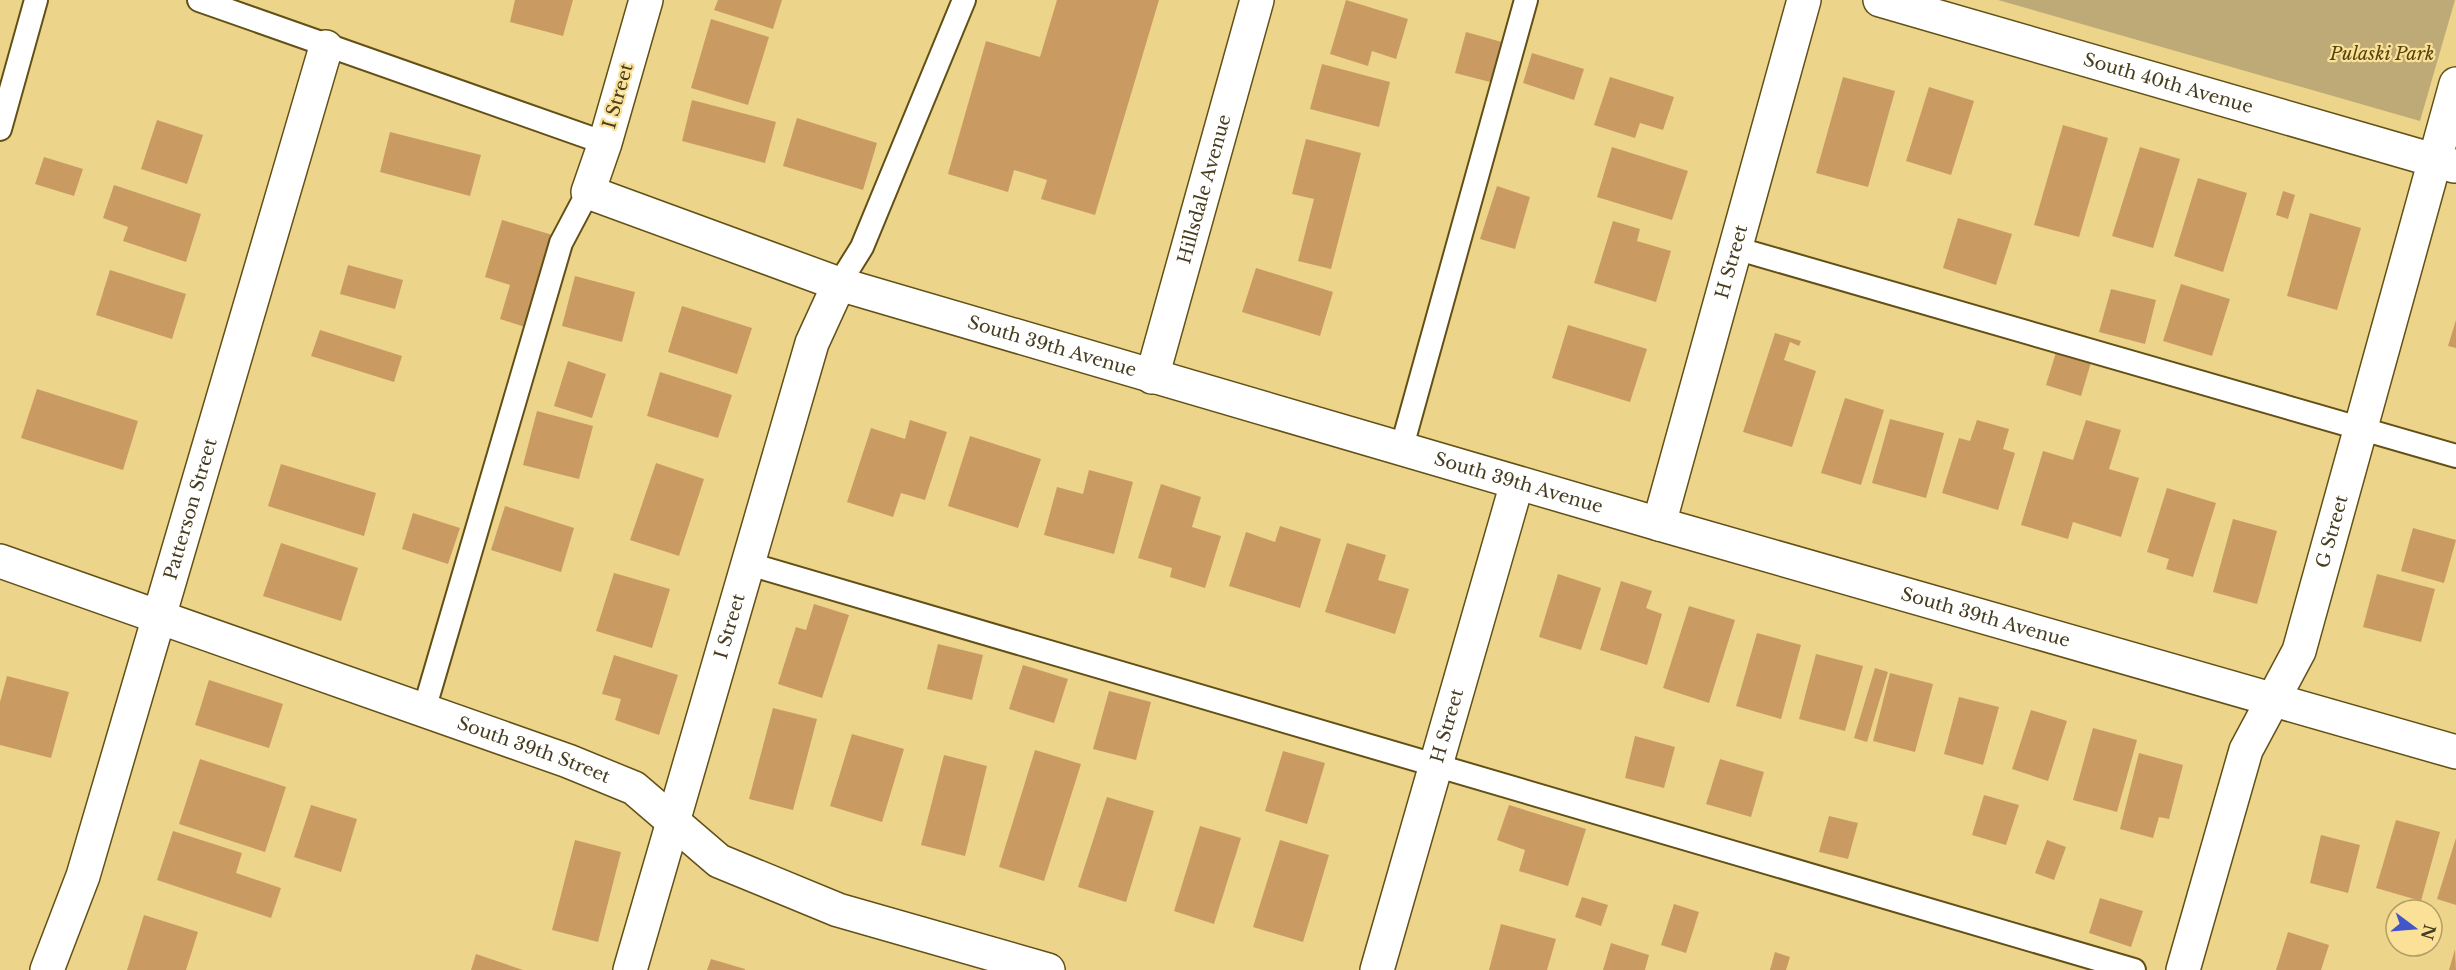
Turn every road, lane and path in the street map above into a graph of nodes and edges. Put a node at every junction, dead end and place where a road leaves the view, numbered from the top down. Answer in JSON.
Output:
{"nodes":[{"id":1,"x":36,"y":0,"type":"edge"},
{"id":2,"x":199,"y":0,"type":"edge"},
{"id":3,"x":645,"y":0,"type":"edge"},
{"id":4,"x":964,"y":0,"type":"edge"},
{"id":5,"x":1257,"y":0,"type":"edge"},
{"id":6,"x":1526,"y":0,"type":"edge"},
{"id":7,"x":1804,"y":0,"type":"edge"},
{"id":8,"x":1880,"y":0,"type":"edge"},
{"id":9,"x":326,"y":47,"type":"junction"},
{"id":10,"x":2456,"y":84,"type":"edge"},
{"id":11,"x":0,"y":129,"type":"edge"},
{"id":12,"x":605,"y":143,"type":"junction"},
{"id":13,"x":2445,"y":163,"type":"edge"},
{"id":14,"x":588,"y":192,"type":"junction"},
{"id":15,"x":1735,"y":248,"type":"junction"},
{"id":16,"x":839,"y":284,"type":"junction"},
{"id":17,"x":1152,"y":377,"type":"junction"},
{"id":18,"x":2360,"y":429,"type":"junction"},
{"id":19,"x":1401,"y":450,"type":"junction"},
{"id":20,"x":2456,"y":456,"type":"edge"},
{"id":21,"x":1518,"y":483,"type":"junction"},
{"id":22,"x":1659,"y":524,"type":"junction"},
{"id":23,"x":0,"y":561,"type":"edge"},
{"id":24,"x":749,"y":564,"type":"junction"},
{"id":25,"x":161,"y":616,"type":"junction"},
{"id":26,"x":2273,"y":699,"type":"junction"},
{"id":27,"x":424,"y":710,"type":"junction"},
{"id":28,"x":2456,"y":752,"type":"edge"},
{"id":29,"x":1436,"y":767,"type":"junction"},
{"id":30,"x":674,"y":822,"type":"junction"},
{"id":31,"x":47,"y":970,"type":"edge"},
{"id":32,"x":630,"y":970,"type":"edge"},
{"id":33,"x":1048,"y":970,"type":"edge"},
{"id":34,"x":1377,"y":970,"type":"edge"},
{"id":35,"x":2134,"y":970,"type":"edge"},
{"id":36,"x":2183,"y":970,"type":"edge"}],
"edges":[{"from":1,"to":11,"type":"lane"},
{"from":2,"to":9,"type":"lane"},
{"from":3,"to":12,"type":"street","name":"I Street"},
{"from":4,"to":16,"type":"lane"},
{"from":5,"to":17,"type":"street","name":"Hillsdale Avenue"},
{"from":6,"to":19,"type":"lane"},
{"from":7,"to":15,"type":"street","name":"H Street"},
{"from":8,"to":13,"type":"street","name":"South 40th Avenue"},
{"from":9,"to":12,"type":"lane"},
{"from":9,"to":25,"type":"street","name":"Patterson Street"},
{"from":10,"to":13,"type":"street","name":"G Street"},
{"from":12,"to":14,"type":"street","name":"I Street"},
{"from":13,"to":18,"type":"street","name":"G Street"},
{"from":14,"to":16,"type":"street","name":"South 39th Avenue"},
{"from":14,"to":27,"type":"lane"},
{"from":15,"to":18,"type":"lane"},
{"from":15,"to":22,"type":"street","name":"H Street"},
{"from":16,"to":17,"type":"street","name":"South 39th Avenue"},
{"from":16,"to":24,"type":"street","name":"I Street"},
{"from":17,"to":19,"type":"street","name":"South 39th Avenue"},
{"from":18,"to":20,"type":"lane"},
{"from":18,"to":26,"type":"street","name":"G Street"},
{"from":19,"to":21,"type":"street","name":"South 39th Avenue"},
{"from":21,"to":22,"type":"street","name":"South 39th Avenue"},
{"from":21,"to":29,"type":"street","name":"H Street"},
{"from":22,"to":26,"type":"street","name":"South 39th Avenue"},
{"from":23,"to":25,"type":"street","name":"South 39th Street"},
{"from":24,"to":29,"type":"lane"},
{"from":24,"to":30,"type":"street","name":"I Street"},
{"from":25,"to":27,"type":"street","name":"South 39th Street"},
{"from":25,"to":31,"type":"street","name":"Patterson Street"},
{"from":26,"to":28,"type":"street","name":"South 39th Avenue"},
{"from":26,"to":36,"type":"street","name":"G Street"},
{"from":27,"to":30,"type":"street","name":"South 39th Street"},
{"from":29,"to":34,"type":"street","name":"H Street"},
{"from":29,"to":35,"type":"lane"},
{"from":30,"to":32,"type":"street","name":"I Street"},
{"from":30,"to":33,"type":"street","name":"South 39th Street"}]}
